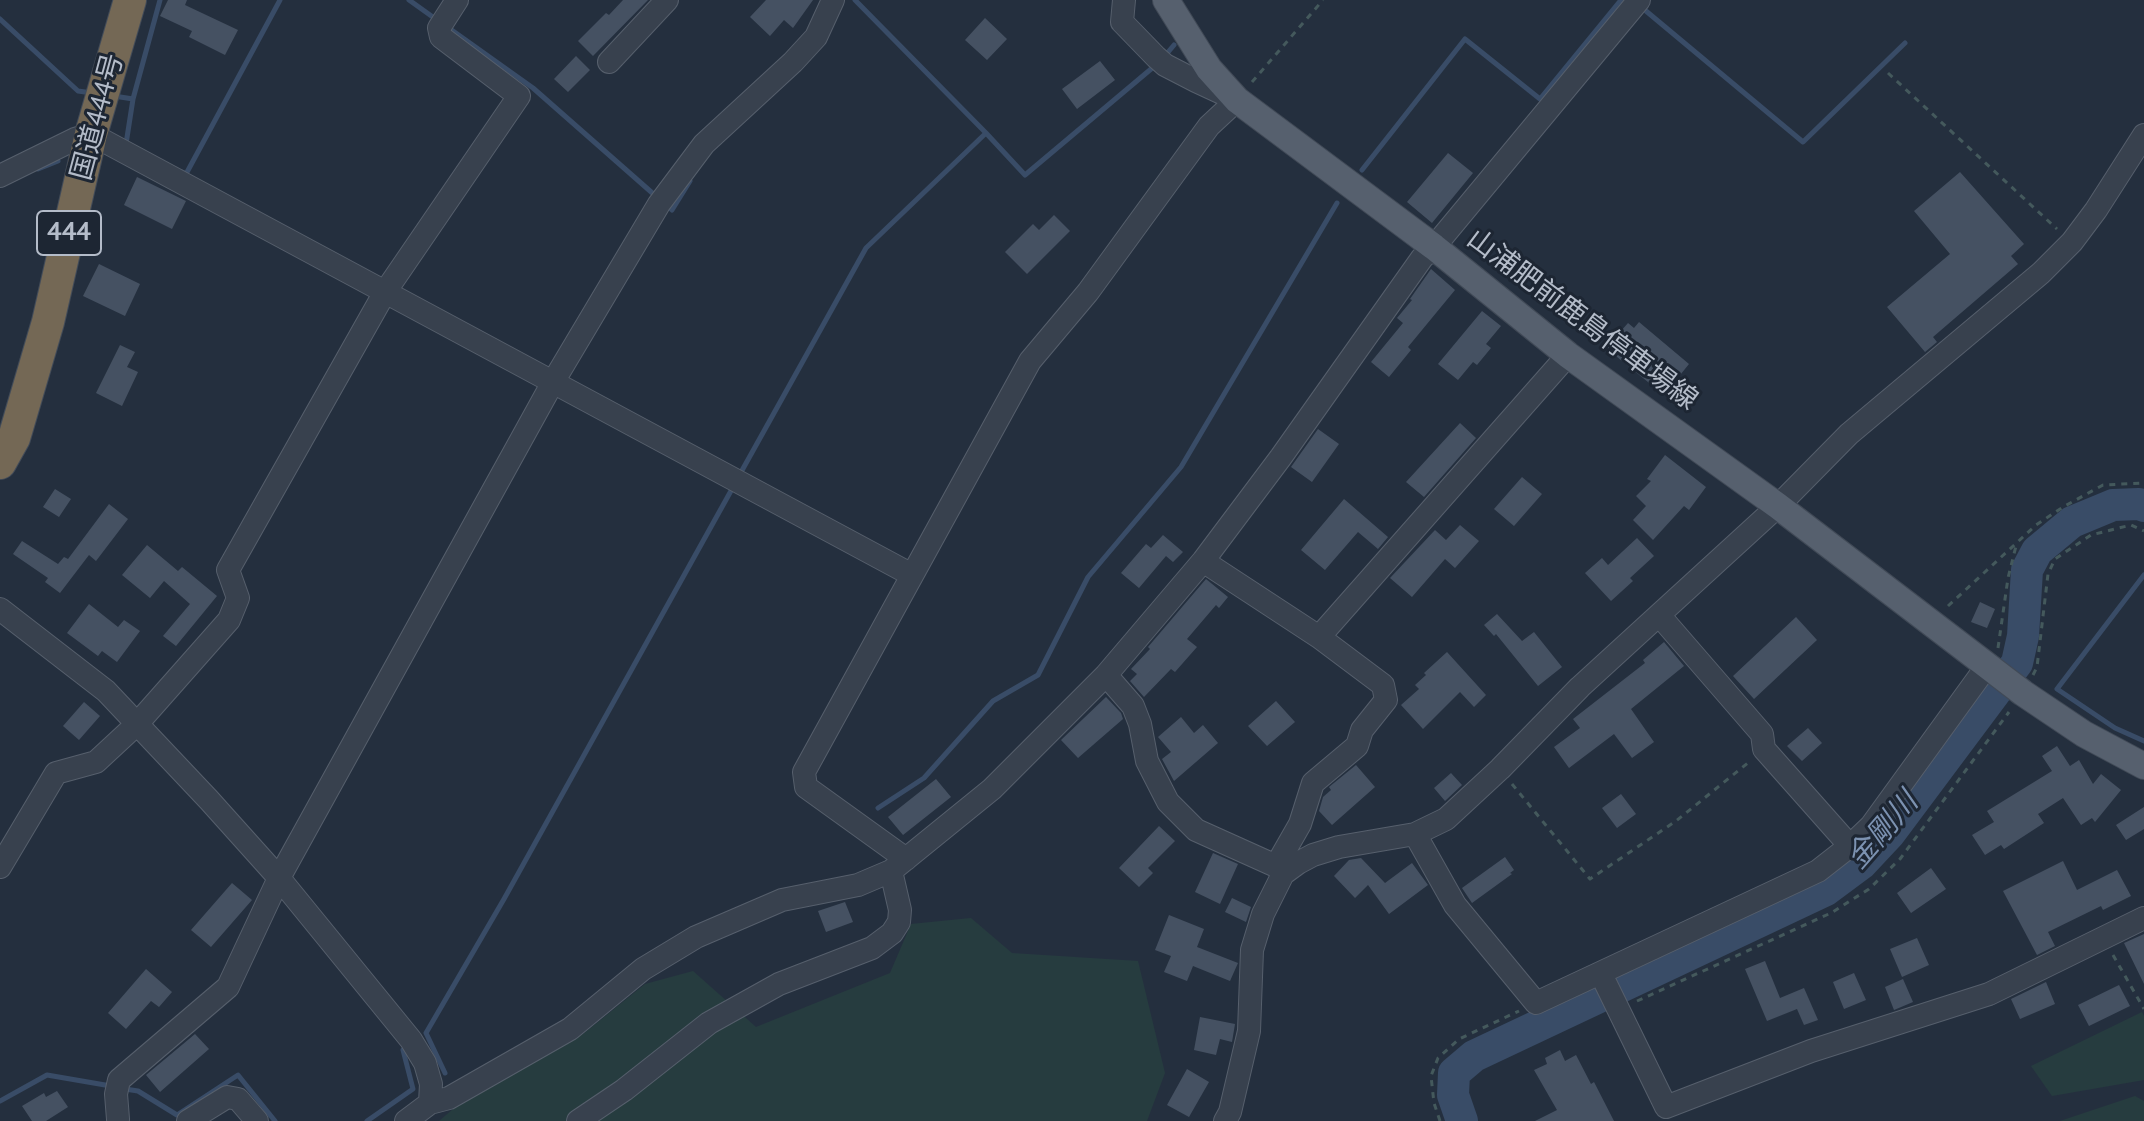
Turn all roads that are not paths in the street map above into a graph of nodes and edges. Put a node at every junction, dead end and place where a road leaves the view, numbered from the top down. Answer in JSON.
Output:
{"nodes":[{"id":1,"x":130,"y":0,"type":"edge"},
{"id":2,"x":667,"y":0,"type":"edge"},
{"id":3,"x":833,"y":0,"type":"edge"},
{"id":4,"x":1124,"y":0,"type":"edge"},
{"id":5,"x":1166,"y":0,"type":"edge"},
{"id":6,"x":1639,"y":0,"type":"edge"},
{"id":7,"x":447,"y":15,"type":"edge"},
{"id":8,"x":609,"y":62,"type":"dead end"},
{"id":9,"x":1237,"y":100,"type":"junction"},
{"id":10,"x":91,"y":134,"type":"junction"},
{"id":11,"x":2144,"y":135,"type":"edge"},
{"id":12,"x":0,"y":176,"type":"edge"},
{"id":13,"x":1434,"y":247,"type":"junction"},
{"id":14,"x":385,"y":292,"type":"junction"},
{"id":15,"x":1568,"y":355,"type":"junction"},
{"id":16,"x":553,"y":382,"type":"junction"},
{"id":17,"x":0,"y":463,"type":"edge"},
{"id":18,"x":1778,"y":506,"type":"junction"},
{"id":19,"x":1203,"y":561,"type":"junction"},
{"id":20,"x":912,"y":575,"type":"junction"},
{"id":21,"x":0,"y":609,"type":"edge"},
{"id":22,"x":1659,"y":615,"type":"junction"},
{"id":23,"x":1319,"y":637,"type":"junction"},
{"id":24,"x":1987,"y":666,"type":"junction"},
{"id":25,"x":1106,"y":675,"type":"junction"},
{"id":26,"x":137,"y":724,"type":"junction"},
{"id":27,"x":2144,"y":766,"type":"edge"},
{"id":28,"x":1415,"y":834,"type":"junction"},
{"id":29,"x":1850,"y":846,"type":"junction"},
{"id":30,"x":899,"y":865,"type":"junction"},
{"id":31,"x":0,"y":867,"type":"edge"},
{"id":32,"x":1279,"y":870,"type":"junction"},
{"id":33,"x":279,"y":878,"type":"junction"},
{"id":34,"x":2144,"y":918,"type":"edge"},
{"id":35,"x":1601,"y":974,"type":"junction"},
{"id":36,"x":430,"y":1103,"type":"junction"},
{"id":37,"x":122,"y":1120,"type":"edge"},
{"id":38,"x":188,"y":1121,"type":"edge"},
{"id":39,"x":257,"y":1121,"type":"edge"},
{"id":40,"x":406,"y":1121,"type":"edge"},
{"id":41,"x":578,"y":1121,"type":"edge"},
{"id":42,"x":1225,"y":1121,"type":"edge"}],
"edges":[{"from":1,"to":10,"type":"highway","name":"国道444号","number":"444"},
{"from":2,"to":8,"type":"street"},
{"from":3,"to":16,"type":"street"},
{"from":4,"to":9,"type":"street"},
{"from":5,"to":9,"type":"main road","name":"山浦肥前鹿島停車場線"},
{"from":6,"to":13,"type":"street"},
{"from":7,"to":14,"type":"street"},
{"from":9,"to":13,"type":"main road","name":"山浦肥前鹿島停車場線"},
{"from":9,"to":20,"type":"street"},
{"from":10,"to":12,"type":"street"},
{"from":10,"to":14,"type":"street"},
{"from":10,"to":17,"type":"highway","name":"国道444号","number":"444"},
{"from":11,"to":18,"type":"street"},
{"from":13,"to":15,"type":"main road","name":"山浦肥前鹿島停車場線"},
{"from":13,"to":19,"type":"street"},
{"from":14,"to":16,"type":"street"},
{"from":14,"to":26,"type":"street"},
{"from":15,"to":18,"type":"main road","name":"山浦肥前鹿島停車場線"},
{"from":15,"to":23,"type":"street"},
{"from":16,"to":20,"type":"street"},
{"from":16,"to":33,"type":"street"},
{"from":18,"to":22,"type":"street"},
{"from":18,"to":24,"type":"main road","name":"山浦肥前鹿島停車場線"},
{"from":19,"to":23,"type":"street"},
{"from":19,"to":25,"type":"street"},
{"from":20,"to":30,"type":"street"},
{"from":21,"to":26,"type":"street"},
{"from":22,"to":28,"type":"street"},
{"from":22,"to":29,"type":"street"},
{"from":23,"to":32,"type":"street"},
{"from":24,"to":27,"type":"main road","name":"山浦肥前鹿島停車場線"},
{"from":24,"to":29,"type":"street"},
{"from":25,"to":30,"type":"street"},
{"from":25,"to":32,"type":"street"},
{"from":26,"to":31,"type":"street"},
{"from":26,"to":33,"type":"street"},
{"from":28,"to":32,"type":"street"},
{"from":28,"to":35,"type":"street"},
{"from":29,"to":35,"type":"street"},
{"from":30,"to":36,"type":"street"},
{"from":30,"to":41,"type":"street"},
{"from":32,"to":42,"type":"street"},
{"from":33,"to":36,"type":"street"},
{"from":33,"to":37,"type":"street"},
{"from":34,"to":35,"type":"street"},
{"from":36,"to":40,"type":"street"},
{"from":38,"to":39,"type":"street"}]}
